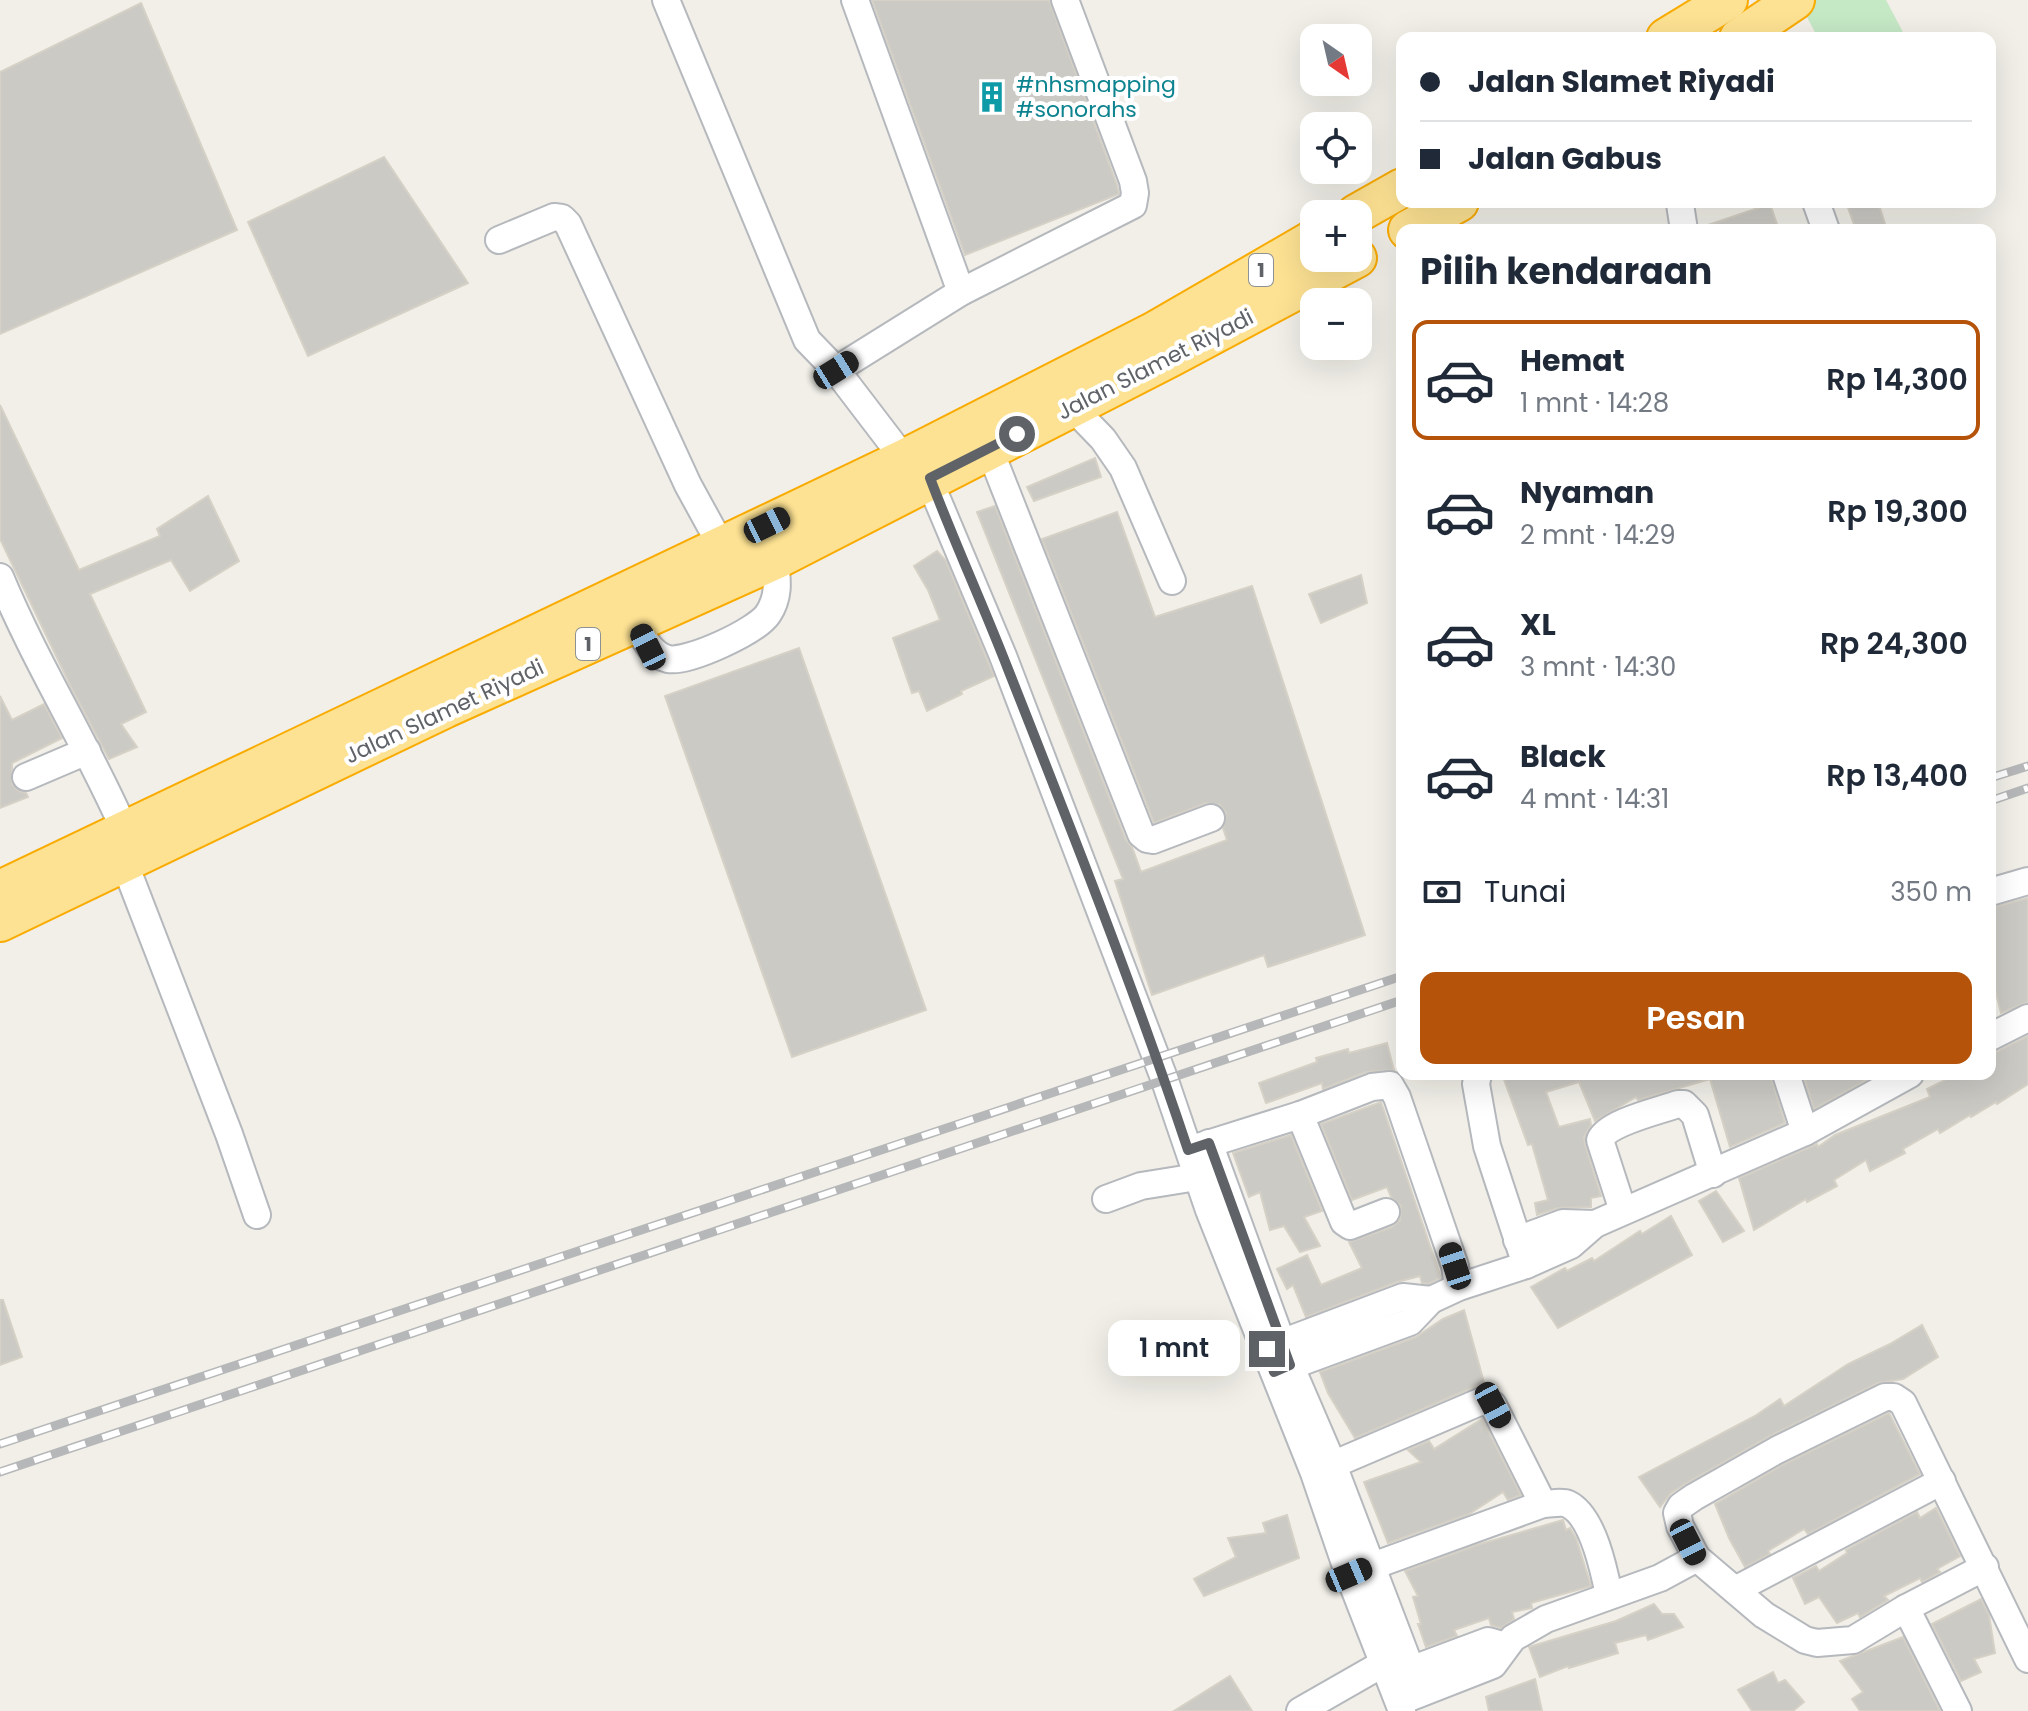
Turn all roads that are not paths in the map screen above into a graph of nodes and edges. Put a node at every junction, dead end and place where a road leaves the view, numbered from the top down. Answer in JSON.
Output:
{"nodes":[{"id":1,"x":666,"y":0,"type":"edge"},
{"id":2,"x":855,"y":0,"type":"edge"},
{"id":3,"x":1065,"y":0,"type":"edge"},
{"id":4,"x":1728,"y":0,"type":"edge"},
{"id":5,"x":1795,"y":0,"type":"edge"},
{"id":6,"x":1676,"y":32,"type":"edge"},
{"id":7,"x":1755,"y":32,"type":"edge"},
{"id":8,"x":1396,"y":191,"type":"edge"},
{"id":9,"x":1372,"y":205,"type":"edge"},
{"id":10,"x":1448,"y":208,"type":"edge"},
{"id":11,"x":1419,"y":224,"type":"edge"},
{"id":12,"x":1396,"y":236,"type":"edge"},
{"id":13,"x":499,"y":240,"type":"dead end"},
{"id":14,"x":1300,"y":250,"type":"edge"},
{"id":15,"x":1372,"y":250,"type":"edge"},
{"id":16,"x":1323,"y":272,"type":"edge"},
{"id":17,"x":961,"y":292,"type":"junction"},
{"id":18,"x":1217,"y":315,"type":"junction"},
{"id":19,"x":1163,"y":344,"type":"junction"},
{"id":20,"x":836,"y":370,"type":"junction"},
{"id":21,"x":1072,"y":407,"type":"junction"},
{"id":22,"x":989,"y":448,"type":"junction"},
{"id":23,"x":917,"y":463,"type":"junction"},
{"id":24,"x":722,"y":547,"type":"junction"},
{"id":25,"x":775,"y":560,"type":"junction"},
{"id":26,"x":0,"y":577,"type":"edge"},
{"id":27,"x":1172,"y":581,"type":"dead end"},
{"id":28,"x":636,"y":623,"type":"junction"},
{"id":29,"x":87,"y":751,"type":"junction"},
{"id":30,"x":26,"y":777,"type":"dead end"},
{"id":31,"x":1211,"y":818,"type":"dead end"},
{"id":32,"x":124,"y":846,"type":"junction"},
{"id":33,"x":2028,"y":881,"type":"edge"},
{"id":34,"x":0,"y":890,"type":"edge"},
{"id":35,"x":1996,"y":890,"type":"edge"},
{"id":36,"x":0,"y":922,"type":"edge"},
{"id":37,"x":2028,"y":1018,"type":"edge"},
{"id":38,"x":1996,"y":1034,"type":"edge"},
{"id":39,"x":1478,"y":1080,"type":"edge"},
{"id":40,"x":1788,"y":1080,"type":"edge"},
{"id":41,"x":1893,"y":1080,"type":"edge"},
{"id":42,"x":1300,"y":1115,"type":"junction"},
{"id":43,"x":1805,"y":1132,"type":"junction"},
{"id":44,"x":1198,"y":1147,"type":"junction"},
{"id":45,"x":1713,"y":1174,"type":"junction"},
{"id":46,"x":1197,"y":1177,"type":"junction"},
{"id":47,"x":1106,"y":1199,"type":"dead end"},
{"id":48,"x":1623,"y":1211,"type":"junction"},
{"id":49,"x":1386,"y":1212,"type":"dead end"},
{"id":50,"x":257,"y":1215,"type":"dead end"},
{"id":51,"x":1595,"y":1224,"type":"junction"},
{"id":52,"x":1517,"y":1240,"type":"junction"},
{"id":53,"x":1526,"y":1265,"type":"junction"},
{"id":54,"x":1458,"y":1287,"type":"junction"},
{"id":55,"x":1279,"y":1357,"type":"junction"},
{"id":56,"x":1324,"y":1469,"type":"junction"},
{"id":57,"x":1942,"y":1481,"type":"junction"},
{"id":58,"x":1543,"y":1504,"type":"junction"},
{"id":59,"x":1985,"y":1567,"type":"junction"},
{"id":60,"x":1679,"y":1568,"type":"junction"},
{"id":61,"x":1360,"y":1570,"type":"junction"},
{"id":62,"x":1735,"y":1590,"type":"junction"},
{"id":63,"x":1609,"y":1595,"type":"junction"},
{"id":64,"x":1906,"y":1608,"type":"junction"},
{"id":65,"x":2028,"y":1659,"type":"edge"},
{"id":66,"x":1384,"y":1663,"type":"junction"},
{"id":67,"x":1408,"y":1694,"type":"edge"},
{"id":68,"x":1300,"y":1711,"type":"edge"},
{"id":69,"x":1958,"y":1711,"type":"edge"}],
"edges":[{"from":1,"to":20,"type":"street"},
{"from":2,"to":17,"type":"street"},
{"from":3,"to":17,"type":"street"},
{"from":4,"to":6,"type":"highway"},
{"from":5,"to":7,"type":"highway"},
{"from":8,"to":9,"type":"highway"},
{"from":10,"to":11,"type":"highway"},
{"from":12,"to":15,"type":"highway","name":"Jalan Slamet Riyadi","number":"1"},
{"from":13,"to":24,"type":"street"},
{"from":14,"to":18,"type":"highway","name":"Jalan Slamet Riyadi","number":"1"},
{"from":16,"to":18,"type":"highway","name":"Jalan Slamet Riyadi","number":"1"},
{"from":17,"to":20,"type":"street"},
{"from":18,"to":19,"type":"highway","name":"Jalan Slamet Riyadi","number":"1"},
{"from":19,"to":21,"type":"highway","name":"Jalan Slamet Riyadi","number":"1"},
{"from":19,"to":23,"type":"highway","name":"Jalan Slamet Riyadi","number":"1"},
{"from":20,"to":23,"type":"street"},
{"from":21,"to":22,"type":"highway","name":"Jalan Slamet Riyadi","number":"1"},
{"from":21,"to":27,"type":"street"},
{"from":22,"to":23,"type":"highway","name":"Jalan Slamet Riyadi","number":"1"},
{"from":22,"to":31,"type":"street"},
{"from":23,"to":24,"type":"highway","name":"Jalan Slamet Riyadi","number":"1"},
{"from":23,"to":25,"type":"highway","name":"Jalan Slamet Riyadi","number":"1"},
{"from":23,"to":44,"type":"street"},
{"from":24,"to":32,"type":"highway","name":"Jalan Slamet Riyadi","number":"1"},
{"from":25,"to":28,"type":"highway","name":"Jalan Slamet Riyadi","number":"1"},
{"from":25,"to":28,"type":"street"},
{"from":26,"to":29,"type":"street"},
{"from":28,"to":32,"type":"highway","name":"Jalan Slamet Riyadi","number":"1"},
{"from":29,"to":30,"type":"street"},
{"from":29,"to":32,"type":"street"},
{"from":32,"to":34,"type":"highway","name":"Jalan Slamet Riyadi","number":"1"},
{"from":32,"to":36,"type":"highway","name":"Jalan Slamet Riyadi","number":"1"},
{"from":32,"to":50,"type":"street"},
{"from":33,"to":35,"type":"street"},
{"from":37,"to":38,"type":"street"},
{"from":39,"to":52,"type":"street"},
{"from":40,"to":43,"type":"street"},
{"from":41,"to":43,"type":"street"},
{"from":42,"to":44,"type":"street"},
{"from":42,"to":49,"type":"street"},
{"from":42,"to":54,"type":"street"},
{"from":43,"to":45,"type":"street"},
{"from":44,"to":46,"type":"street"},
{"from":44,"to":55,"type":"street"},
{"from":45,"to":48,"type":"street"},
{"from":45,"to":48,"type":"street"},
{"from":46,"to":47,"type":"street"},
{"from":46,"to":55,"type":"street"},
{"from":48,"to":51,"type":"street"},
{"from":51,"to":52,"type":"street"},
{"from":51,"to":53,"type":"street"},
{"from":52,"to":53,"type":"street"},
{"from":53,"to":54,"type":"street"},
{"from":54,"to":55,"type":"street"},
{"from":55,"to":56,"type":"street"},
{"from":56,"to":58,"type":"street"},
{"from":56,"to":61,"type":"street"},
{"from":57,"to":59,"type":"street"},
{"from":57,"to":60,"type":"street"},
{"from":57,"to":62,"type":"street"},
{"from":58,"to":61,"type":"street"},
{"from":58,"to":63,"type":"street"},
{"from":59,"to":64,"type":"street"},
{"from":59,"to":65,"type":"street"},
{"from":60,"to":62,"type":"street"},
{"from":60,"to":63,"type":"street"},
{"from":61,"to":66,"type":"street"},
{"from":61,"to":67,"type":"street"},
{"from":62,"to":64,"type":"street"},
{"from":63,"to":67,"type":"street"},
{"from":64,"to":69,"type":"street"},
{"from":66,"to":67,"type":"street"},
{"from":66,"to":68,"type":"street"}]}
